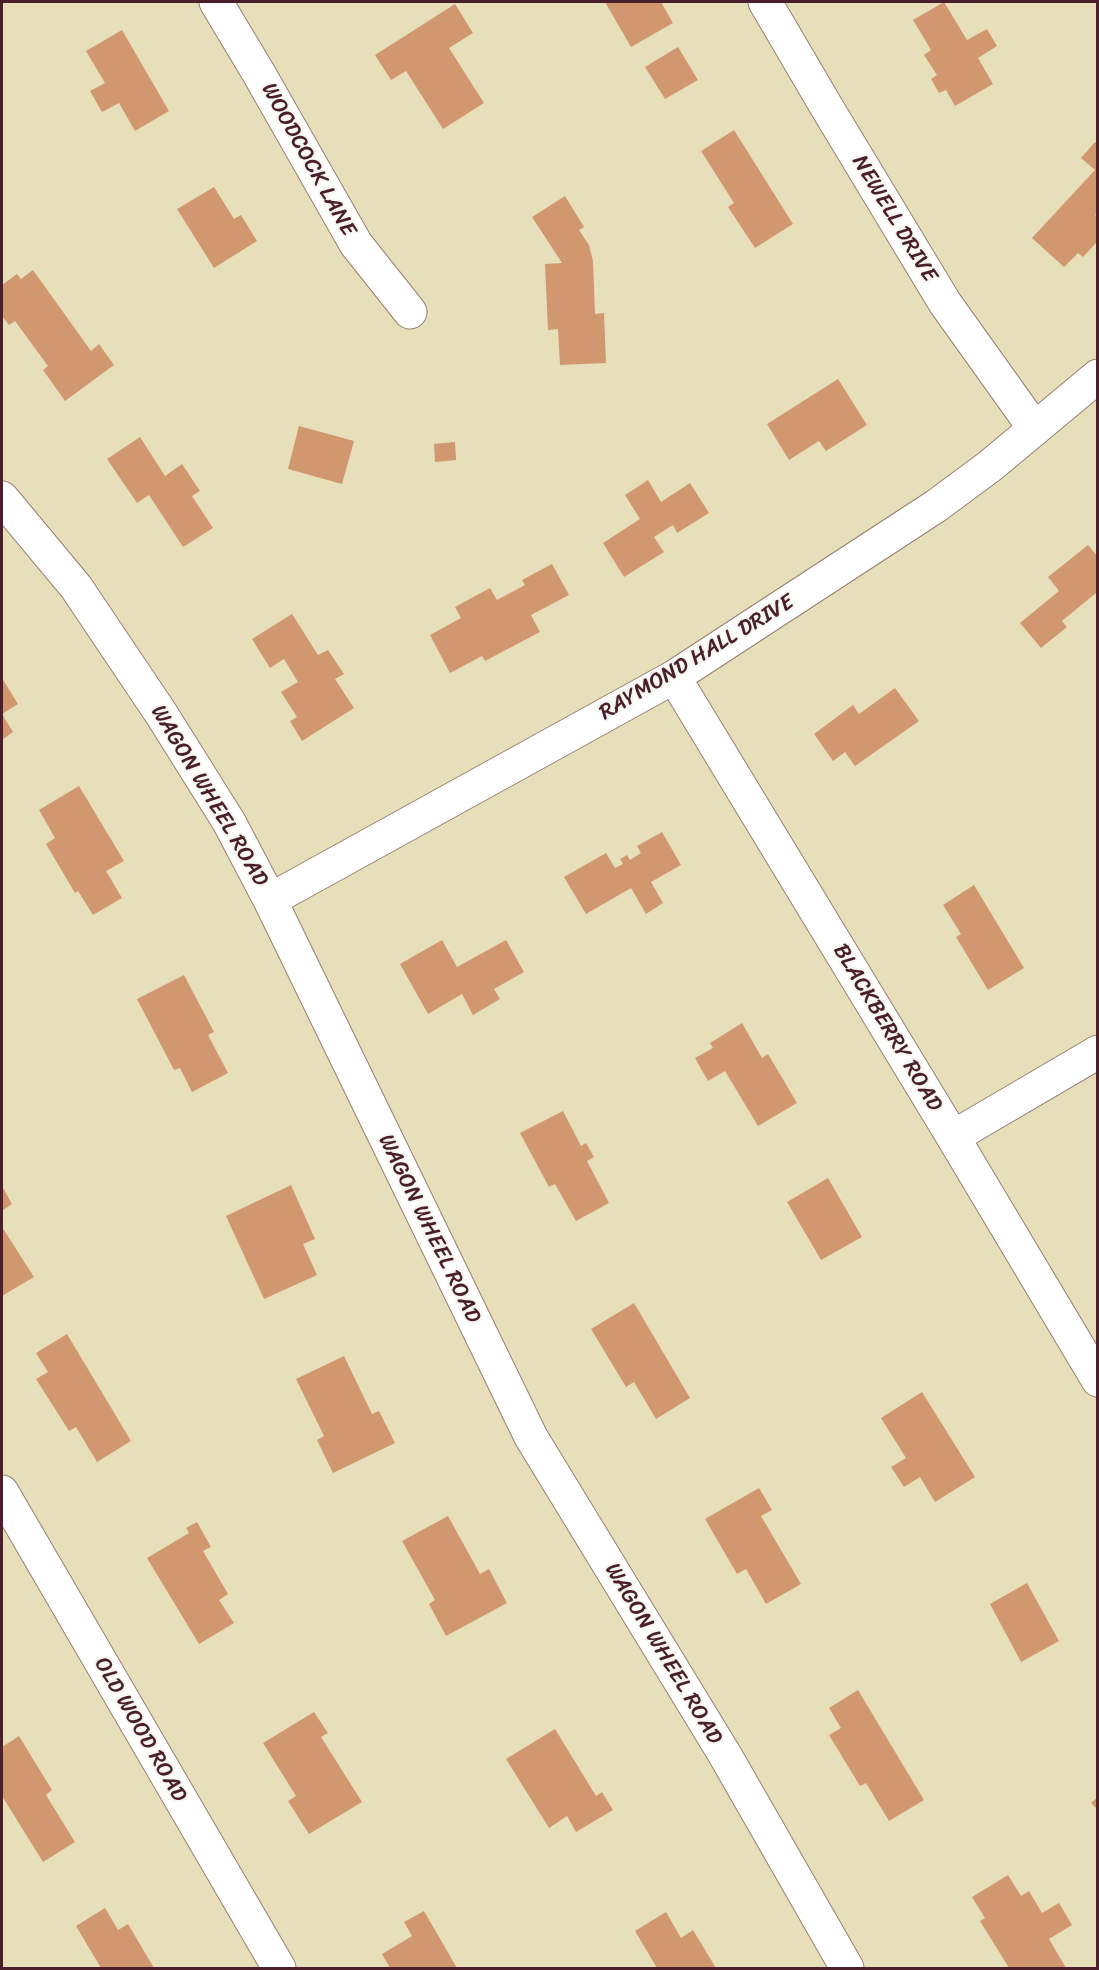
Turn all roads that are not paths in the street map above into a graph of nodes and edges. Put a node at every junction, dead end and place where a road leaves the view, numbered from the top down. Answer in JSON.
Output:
{"nodes":[{"id":1,"x":216,"y":2,"type":"edge"},
{"id":2,"x":765,"y":2,"type":"edge"},
{"id":3,"x":410,"y":312,"type":"dead end"},
{"id":4,"x":1098,"y":376,"type":"edge"},
{"id":5,"x":1035,"y":429,"type":"junction"},
{"id":6,"x":2,"y":498,"type":"edge"},
{"id":7,"x":674,"y":677,"type":"junction"},
{"id":8,"x":270,"y":900,"type":"junction"},
{"id":9,"x":1098,"y":1053,"type":"edge"},
{"id":10,"x":953,"y":1137,"type":"junction"},
{"id":11,"x":1098,"y":1380,"type":"edge"},
{"id":12,"x":2,"y":1492,"type":"edge"},
{"id":13,"x":279,"y":1968,"type":"edge"},
{"id":14,"x":847,"y":1968,"type":"edge"}],
"edges":[{"from":1,"to":3,"type":"street","name":"WOODCOCK LANE"},
{"from":2,"to":5,"type":"street","name":"NEWELL DRIVE"},
{"from":4,"to":5,"type":"street","name":"RAYMOND HALL DRIVE"},
{"from":5,"to":7,"type":"street","name":"RAYMOND HALL DRIVE"},
{"from":6,"to":8,"type":"street","name":"WAGON WHEEL ROAD"},
{"from":7,"to":8,"type":"street","name":"RAYMOND HALL DRIVE"},
{"from":7,"to":10,"type":"street","name":"BLACKBERRY ROAD"},
{"from":8,"to":14,"type":"street","name":"WAGON WHEEL ROAD"},
{"from":9,"to":10,"type":"street"},
{"from":10,"to":11,"type":"street","name":"BLACKBERRY ROAD"},
{"from":12,"to":13,"type":"street","name":"OLD WOOD ROAD"}]}
